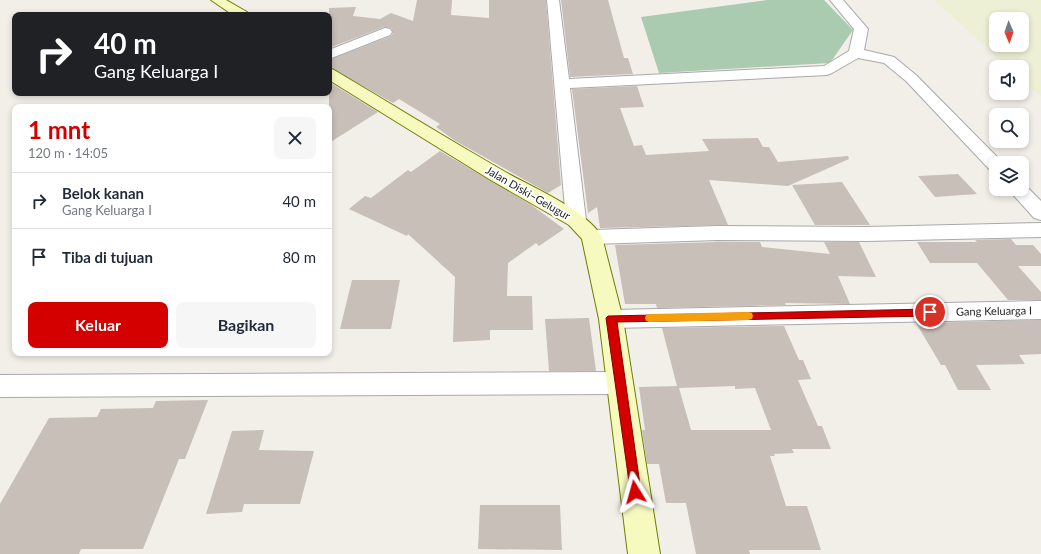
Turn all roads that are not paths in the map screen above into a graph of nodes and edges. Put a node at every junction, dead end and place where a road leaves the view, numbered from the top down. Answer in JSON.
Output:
{"nodes":[{"id":1,"x":217,"y":0,"type":"edge"},
{"id":2,"x":553,"y":0,"type":"edge"},
{"id":3,"x":836,"y":0,"type":"edge"},
{"id":4,"x":237,"y":12,"type":"edge"},
{"id":5,"x":385,"y":32,"type":"dead end"},
{"id":6,"x":856,"y":53,"type":"junction"},
{"id":7,"x":332,"y":54,"type":"edge"},
{"id":8,"x":332,"y":74,"type":"edge"},
{"id":9,"x":561,"y":84,"type":"junction"},
{"id":10,"x":989,"y":159,"type":"edge"},
{"id":11,"x":1025,"y":196,"type":"edge"},
{"id":12,"x":1041,"y":213,"type":"edge"},
{"id":13,"x":576,"y":220,"type":"junction"},
{"id":14,"x":1041,"y":230,"type":"edge"},
{"id":15,"x":592,"y":237,"type":"junction"},
{"id":16,"x":1041,"y":310,"type":"edge"},
{"id":17,"x":611,"y":318,"type":"junction"},
{"id":18,"x":620,"y":383,"type":"junction"},
{"id":19,"x":0,"y":386,"type":"edge"},
{"id":20,"x":644,"y":554,"type":"edge"}],
"edges":[{"from":1,"to":4,"type":"main road"},
{"from":2,"to":9,"type":"street"},
{"from":3,"to":6,"type":"street"},
{"from":5,"to":7,"type":"street"},
{"from":6,"to":9,"type":"street"},
{"from":6,"to":10,"type":"street"},
{"from":8,"to":13,"type":"main road","name":"Jalan Diski–Gelugur"},
{"from":9,"to":13,"type":"street"},
{"from":11,"to":12,"type":"street"},
{"from":13,"to":15,"type":"main road","name":"Jalan Diski–Gelugur"},
{"from":14,"to":15,"type":"street"},
{"from":15,"to":17,"type":"main road"},
{"from":16,"to":17,"type":"street","name":"Gang Keluarga I"},
{"from":17,"to":18,"type":"main road"},
{"from":18,"to":19,"type":"street"},
{"from":18,"to":20,"type":"main road"}]}
